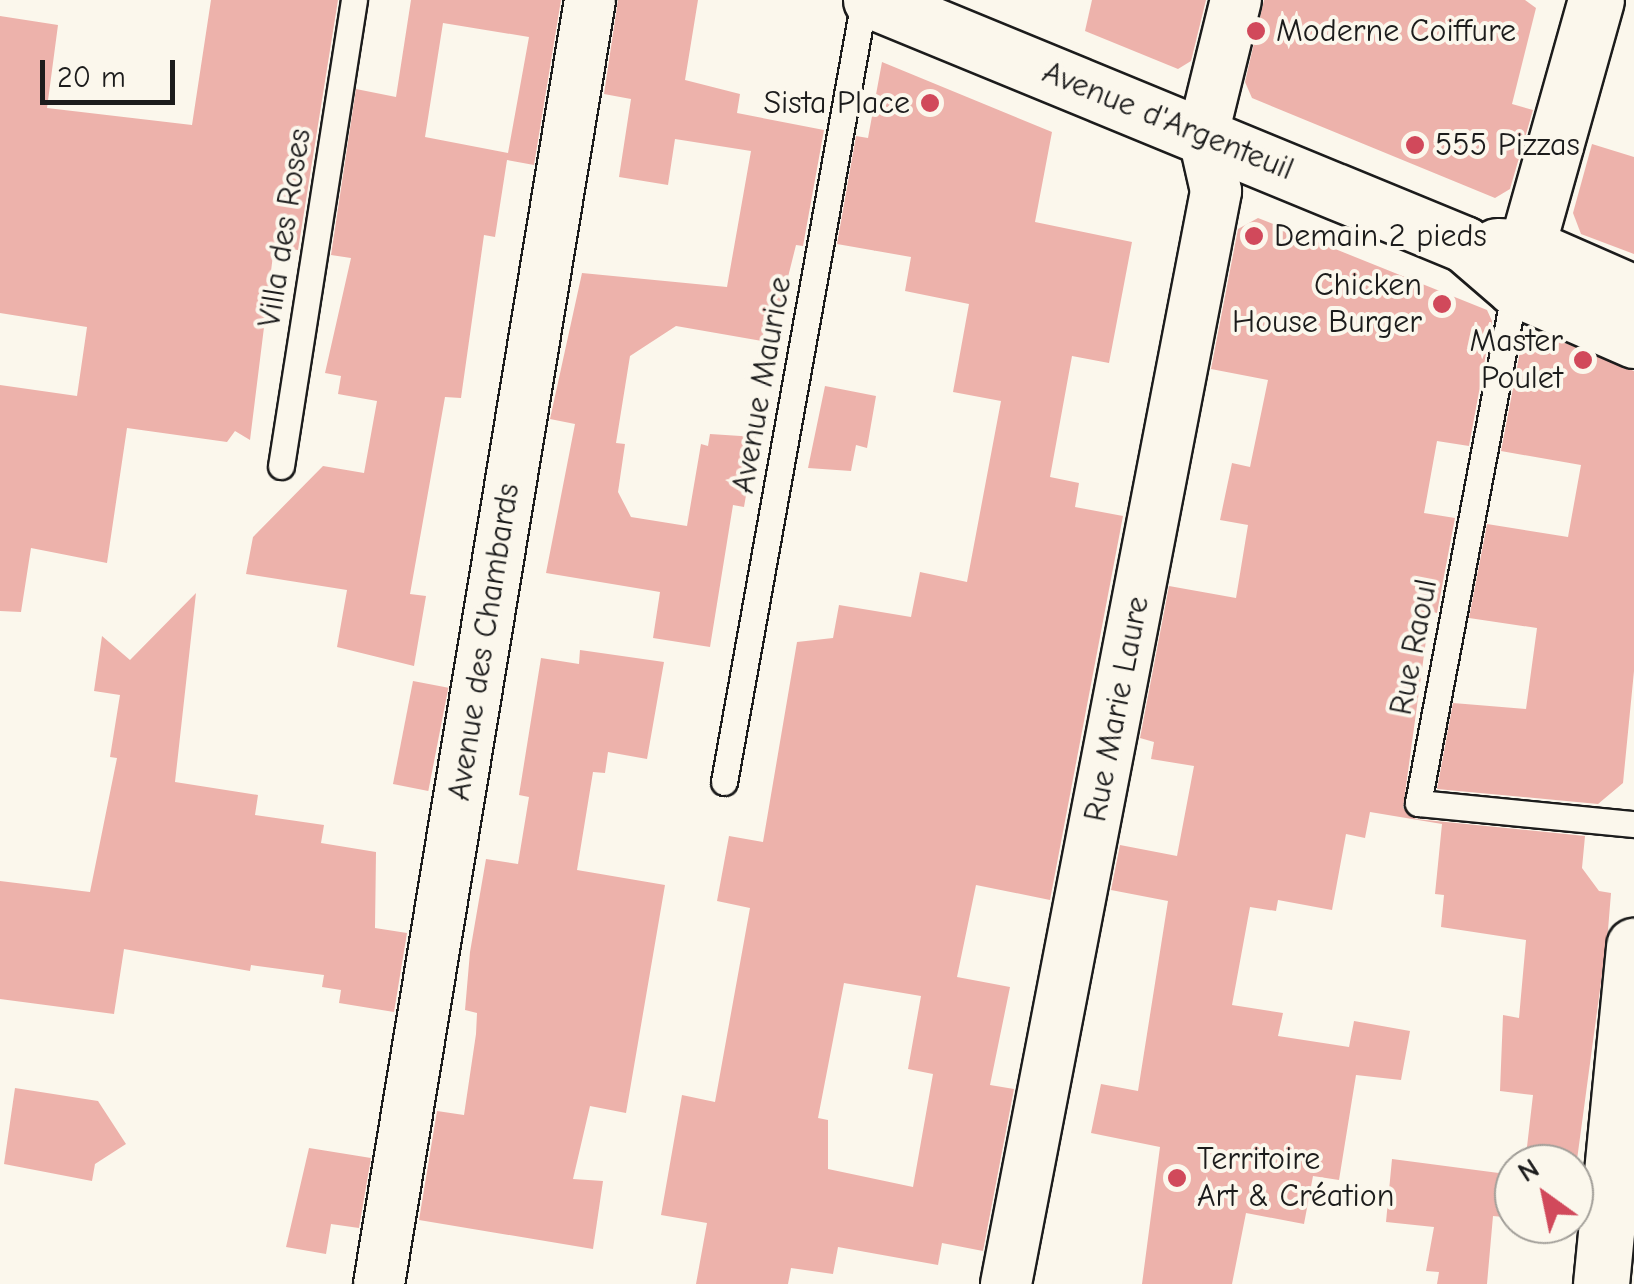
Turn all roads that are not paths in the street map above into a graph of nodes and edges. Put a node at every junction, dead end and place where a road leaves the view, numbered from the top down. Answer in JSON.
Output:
{"nodes":[{"id":1,"x":354,"y":0,"type":"edge"},
{"id":2,"x":590,"y":0,"type":"edge"},
{"id":3,"x":868,"y":0,"type":"edge"},
{"id":4,"x":1236,"y":0,"type":"edge"},
{"id":5,"x":1596,"y":0,"type":"edge"},
{"id":6,"x":1203,"y":134,"type":"junction"},
{"id":7,"x":1523,"y":268,"type":"junction"},
{"id":8,"x":1634,"y":293,"type":"edge"},
{"id":9,"x":1634,"y":340,"type":"edge"},
{"id":10,"x":281,"y":466,"type":"dead end"},
{"id":11,"x":724,"y":782,"type":"dead end"},
{"id":12,"x":1634,"y":824,"type":"edge"},
{"id":13,"x":1634,"y":946,"type":"edge"},
{"id":14,"x":379,"y":1284,"type":"edge"},
{"id":15,"x":1006,"y":1284,"type":"edge"},
{"id":16,"x":1601,"y":1284,"type":"edge"}],
"edges":[{"from":1,"to":10,"type":"lane","name":"Villa des Roses"},
{"from":2,"to":14,"type":"street","name":"Avenue des Chambards"},
{"from":3,"to":6,"type":"main road","name":"Avenue d'Argenteuil"},
{"from":3,"to":11,"type":"lane","name":"Avenue Maurice"},
{"from":4,"to":6,"type":"street"},
{"from":5,"to":7,"type":"main road"},
{"from":6,"to":7,"type":"main road","name":"Avenue d'Argenteuil"},
{"from":6,"to":15,"type":"street","name":"Rue Marie Laure"},
{"from":7,"to":8,"type":"main road","name":"Avenue d'Argenteuil"},
{"from":7,"to":9,"type":"main road","name":"Avenue d'Argenteuil"},
{"from":7,"to":12,"type":"lane","name":"Rue Raoul"},
{"from":13,"to":16,"type":"main road"}]}
